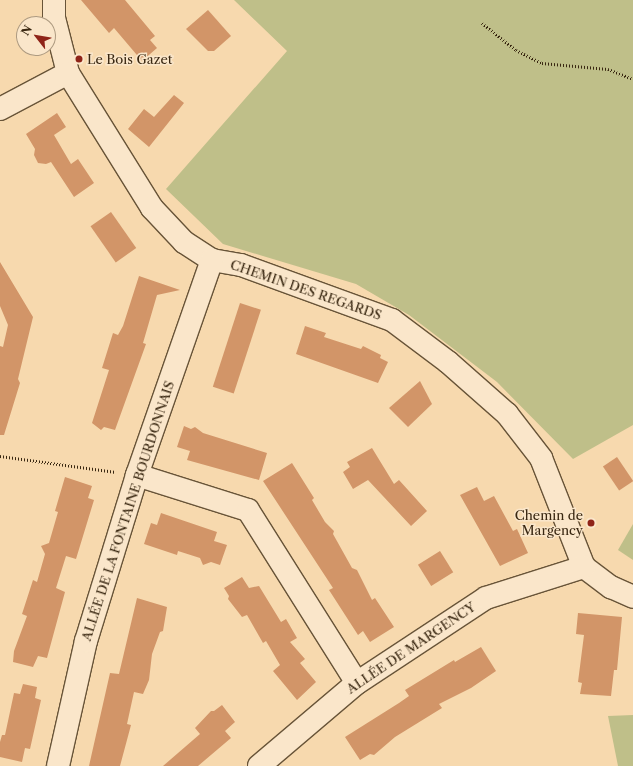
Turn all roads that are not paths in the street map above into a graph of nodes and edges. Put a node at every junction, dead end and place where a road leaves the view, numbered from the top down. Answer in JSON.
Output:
{"nodes":[{"id":1,"x":54,"y":0,"type":"edge"},
{"id":2,"x":68,"y":73,"type":"junction"},
{"id":3,"x":0,"y":109,"type":"edge"},
{"id":4,"x":212,"y":260,"type":"junction"},
{"id":5,"x":137,"y":475,"type":"junction"},
{"id":6,"x":584,"y":567,"type":"junction"},
{"id":7,"x":633,"y":597,"type":"edge"},
{"id":8,"x":357,"y":683,"type":"junction"},
{"id":9,"x":58,"y":766,"type":"edge"},
{"id":10,"x":258,"y":766,"type":"edge"}],
"edges":[{"from":1,"to":2,"type":"street","name":"CHEMIN DES REGARDS"},
{"from":2,"to":3,"type":"street"},
{"from":2,"to":4,"type":"street","name":"CHEMIN DES REGARDS"},
{"from":4,"to":5,"type":"street","name":"ALLÉE DE LA FONTAINE BOURDONNAIS"},
{"from":4,"to":6,"type":"street","name":"CHEMIN DES REGARDS"},
{"from":5,"to":8,"type":"street"},
{"from":5,"to":9,"type":"street","name":"ALLÉE DE LA FONTAINE BOURDONNAIS"},
{"from":6,"to":7,"type":"street"},
{"from":6,"to":8,"type":"street","name":"ALLÉE DE MARGENCY"},
{"from":8,"to":10,"type":"street","name":"ALLÉE DE MARGENCY"}]}
